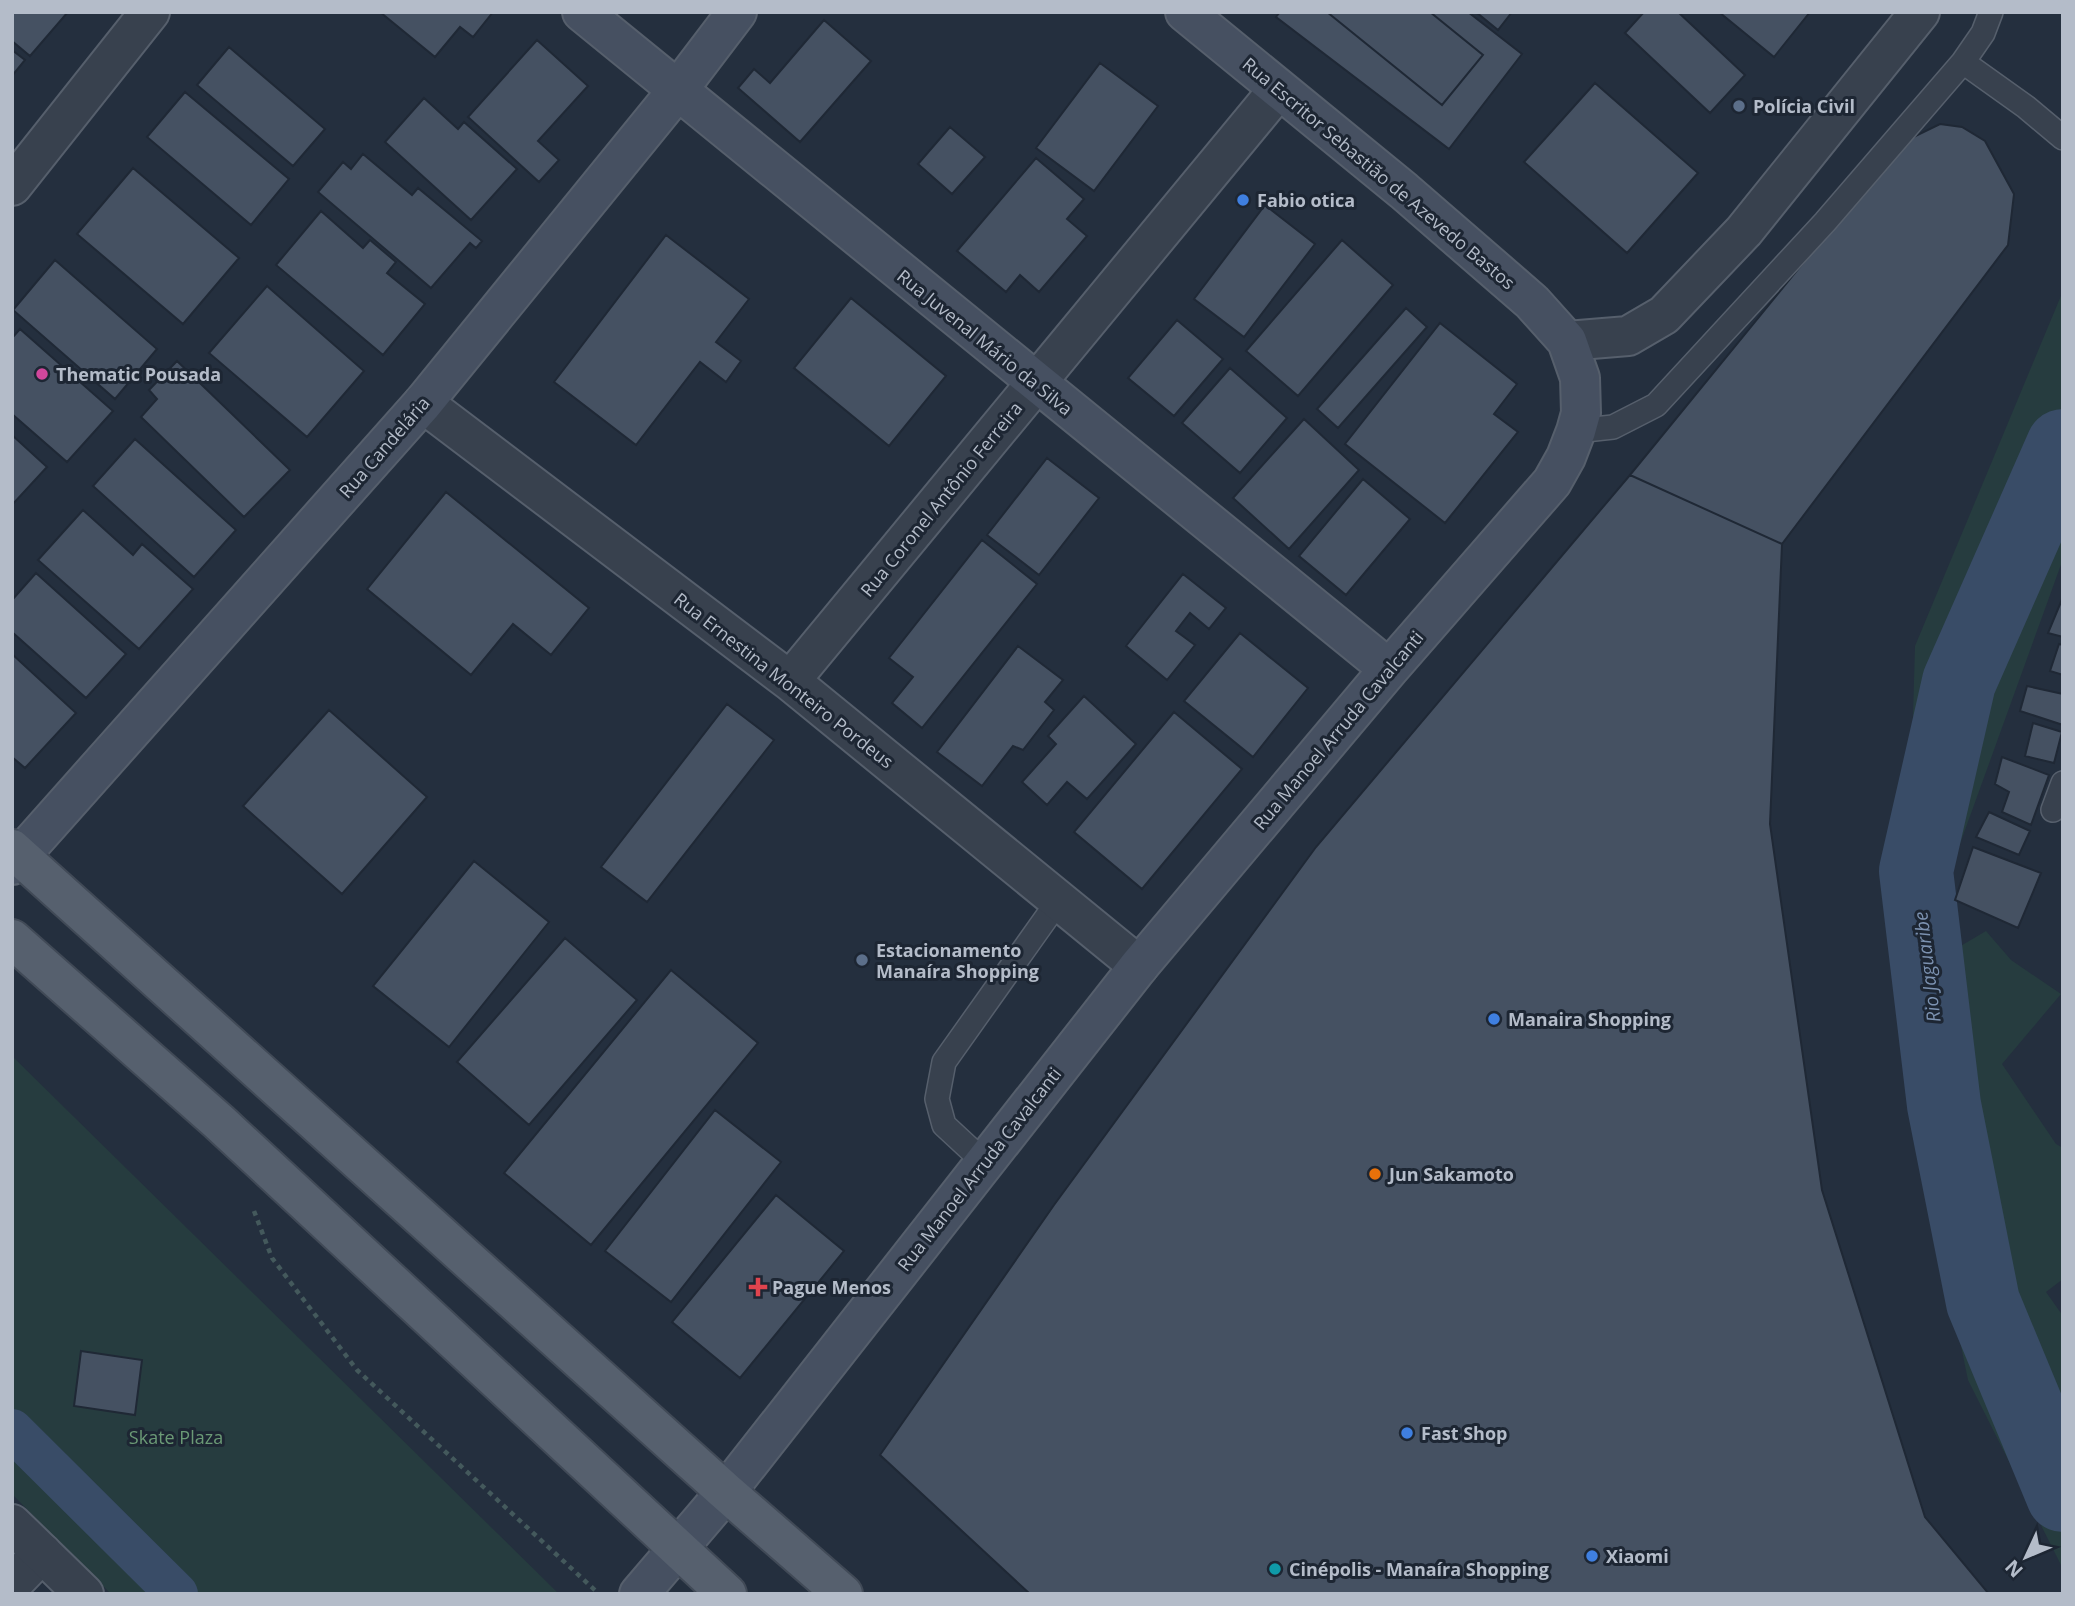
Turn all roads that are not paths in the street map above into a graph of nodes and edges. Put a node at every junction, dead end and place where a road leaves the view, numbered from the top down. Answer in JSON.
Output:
{"nodes":[{"id":1,"x":149,"y":12,"type":"edge"},
{"id":2,"x":582,"y":12,"type":"edge"},
{"id":3,"x":737,"y":12,"type":"edge"},
{"id":4,"x":1920,"y":12,"type":"edge"},
{"id":5,"x":1991,"y":12,"type":"edge"},
{"id":6,"x":1206,"y":19,"type":"edge"},
{"id":7,"x":1963,"y":62,"type":"junction"},
{"id":8,"x":1278,"y":90,"type":"junction"},
{"id":9,"x":677,"y":91,"type":"junction"},
{"id":10,"x":2063,"y":138,"type":"edge"},
{"id":11,"x":12,"y":186,"type":"edge"},
{"id":12,"x":1567,"y":341,"type":"junction"},
{"id":13,"x":1036,"y":383,"type":"junction"},
{"id":14,"x":423,"y":403,"type":"junction"},
{"id":15,"x":1576,"y":431,"type":"junction"},
{"id":16,"x":1389,"y":669,"type":"junction"},
{"id":17,"x":790,"y":681,"type":"junction"},
{"id":18,"x":2063,"y":783,"type":"edge"},
{"id":19,"x":2053,"y":810,"type":"dead end"},
{"id":20,"x":15,"y":857,"type":"edge"},
{"id":21,"x":1059,"y":900,"type":"junction"},
{"id":22,"x":12,"y":939,"type":"edge"},
{"id":23,"x":1139,"y":966,"type":"junction"},
{"id":24,"x":985,"y":1163,"type":"junction"},
{"id":25,"x":726,"y":1492,"type":"junction"},
{"id":26,"x":12,"y":1524,"type":"edge"},
{"id":27,"x":677,"y":1549,"type":"junction"},
{"id":28,"x":42,"y":1553,"type":"junction"},
{"id":29,"x":12,"y":1584,"type":"edge"},
{"id":30,"x":84,"y":1594,"type":"edge"},
{"id":31,"x":639,"y":1594,"type":"edge"},
{"id":32,"x":727,"y":1594,"type":"edge"},
{"id":33,"x":843,"y":1594,"type":"edge"}],
"edges":[{"from":1,"to":11,"type":"street"},
{"from":2,"to":9,"type":"main road","name":"Rua Juvenal Mário da Silva"},
{"from":3,"to":9,"type":"main road","name":"Rua Candelária"},
{"from":4,"to":12,"type":"street"},
{"from":5,"to":7,"type":"lane"},
{"from":6,"to":8,"type":"main road","name":"Rua Escritor Sebastião de Azevedo Bastos"},
{"from":7,"to":10,"type":"lane"},
{"from":7,"to":15,"type":"lane"},
{"from":8,"to":12,"type":"main road","name":"Rua Escritor Sebastião de Azevedo Bastos"},
{"from":8,"to":13,"type":"street","name":"Rua Coronel Antônio Ferreira"},
{"from":9,"to":13,"type":"main road","name":"Rua Juvenal Mário da Silva"},
{"from":9,"to":14,"type":"main road","name":"Rua Candelária"},
{"from":12,"to":15,"type":"main road","name":"Rua Manoel Arruda Cavalcanti"},
{"from":13,"to":16,"type":"main road","name":"Rua Juvenal Mário da Silva"},
{"from":13,"to":17,"type":"street","name":"Rua Coronel Antônio Ferreira"},
{"from":14,"to":17,"type":"street","name":"Rua Ernestina Monteiro Pordeus"},
{"from":14,"to":20,"type":"main road","name":"Rua Candelária"},
{"from":15,"to":16,"type":"main road","name":"Rua Manoel Arruda Cavalcanti"},
{"from":16,"to":23,"type":"main road","name":"Rua Manoel Arruda Cavalcanti"},
{"from":17,"to":21,"type":"street","name":"Rua Ernestina Monteiro Pordeus"},
{"from":18,"to":19,"type":"lane"},
{"from":20,"to":25,"type":"main road"},
{"from":21,"to":23,"type":"street","name":"Rua Ernestina Monteiro Pordeus"},
{"from":21,"to":24,"type":"lane"},
{"from":22,"to":27,"type":"main road"},
{"from":23,"to":24,"type":"main road","name":"Rua Manoel Arruda Cavalcanti"},
{"from":24,"to":25,"type":"main road","name":"Rua Manoel Arruda Cavalcanti"},
{"from":25,"to":27,"type":"main road","name":"Rua Manoel Arruda Cavalcanti"},
{"from":25,"to":33,"type":"main road"},
{"from":26,"to":28,"type":"street"},
{"from":27,"to":31,"type":"main road","name":"Rua Manoel Arruda Cavalcanti"},
{"from":27,"to":32,"type":"main road"},
{"from":28,"to":29,"type":"street"},
{"from":28,"to":30,"type":"street"}]}
